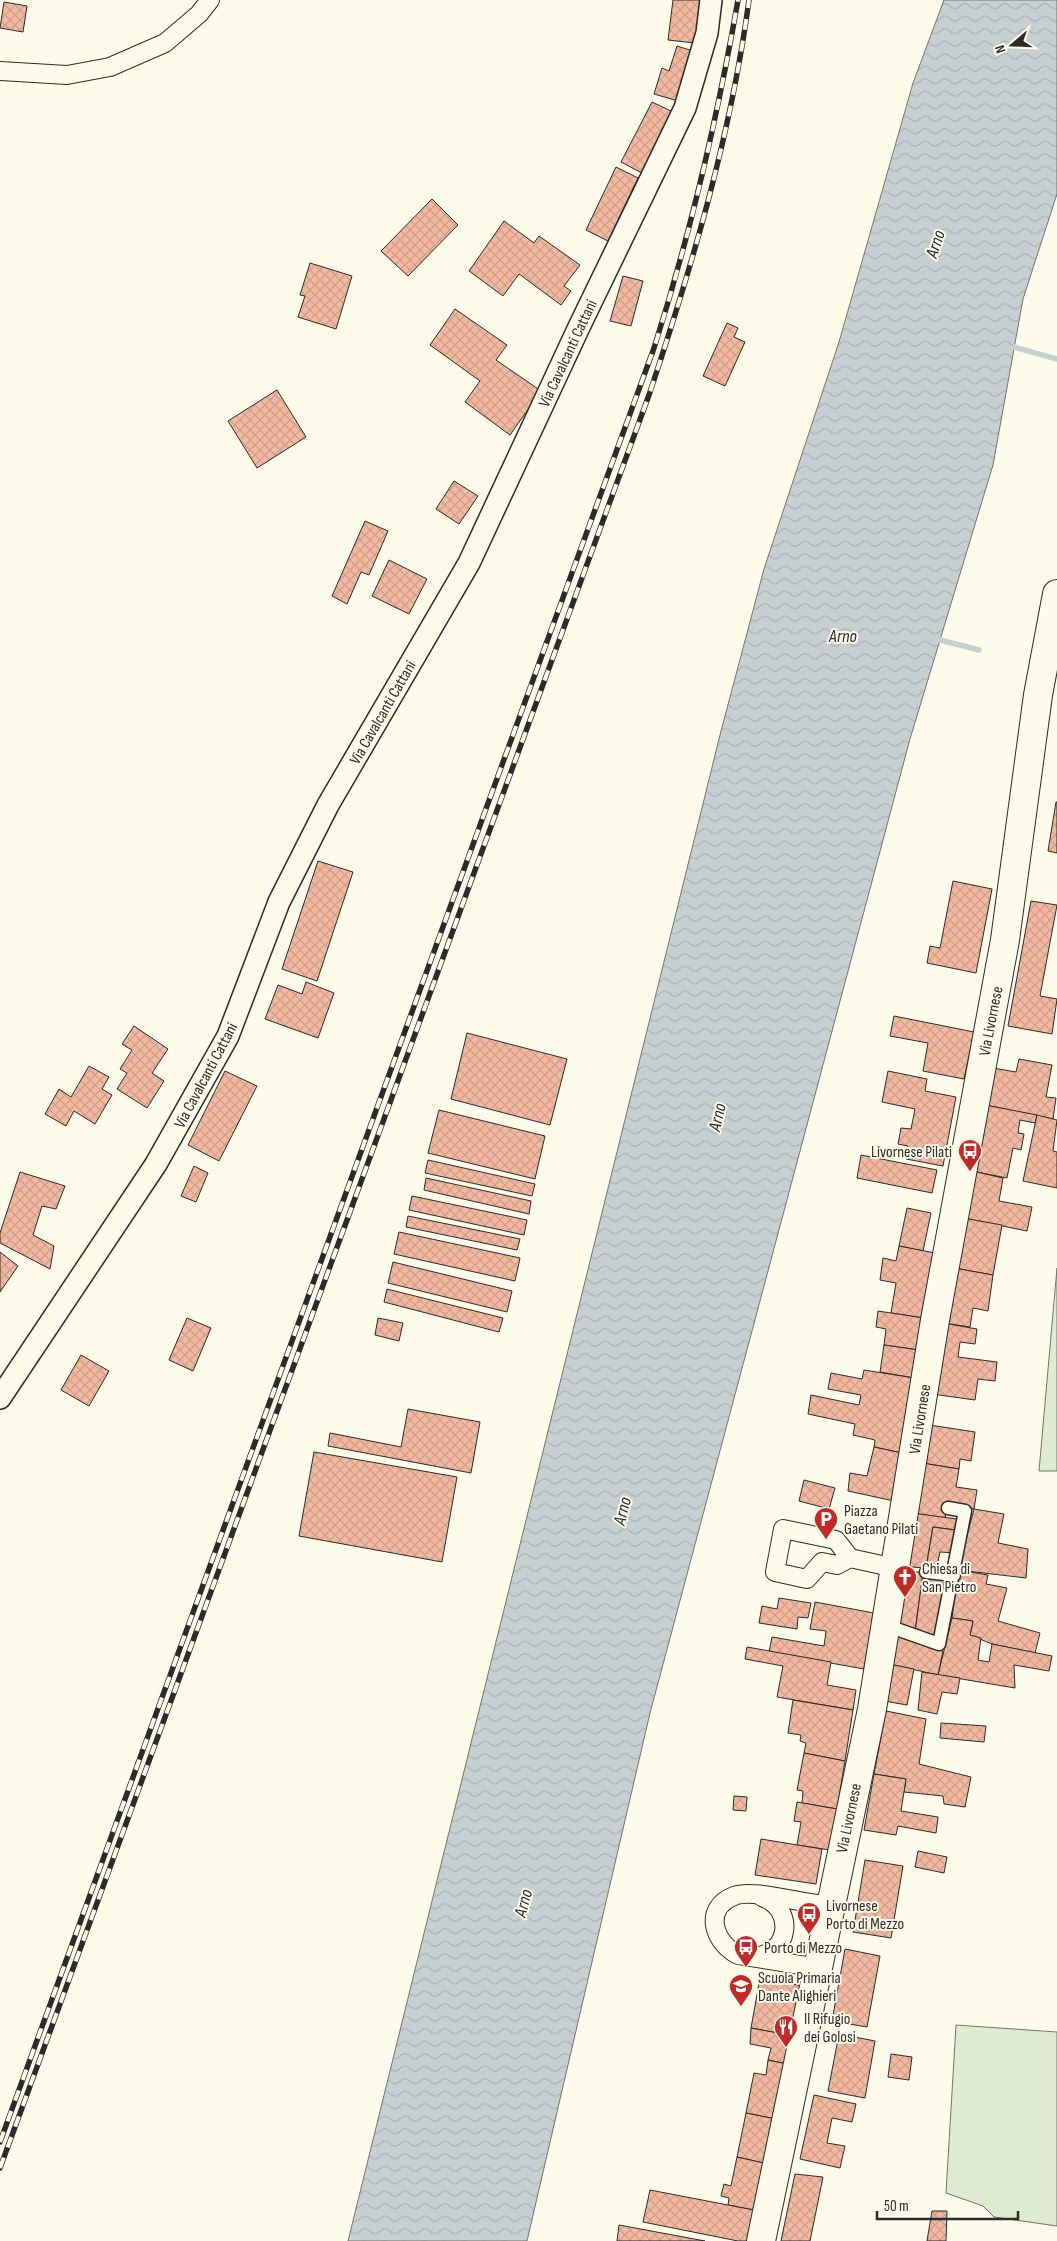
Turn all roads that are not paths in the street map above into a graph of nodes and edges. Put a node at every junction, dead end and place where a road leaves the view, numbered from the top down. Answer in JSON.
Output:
{"nodes":[{"id":1,"x":210,"y":0,"type":"edge"},
{"id":2,"x":711,"y":0,"type":"edge"},
{"id":3,"x":0,"y":71,"type":"edge"},
{"id":4,"x":1057,"y":594,"type":"edge"},
{"id":5,"x":0,"y":1398,"type":"edge"},
{"id":6,"x":948,"y":1508,"type":"dead end"},
{"id":7,"x":850,"y":1558,"type":"dead end"},
{"id":8,"x":895,"y":1568,"type":"junction"},
{"id":9,"x":926,"y":1572,"type":"dead end"},
{"id":10,"x":954,"y":1575,"type":"junction"},
{"id":11,"x":885,"y":1625,"type":"junction"},
{"id":12,"x":753,"y":1894,"type":"junction"},
{"id":13,"x":829,"y":1905,"type":"junction"},
{"id":14,"x":748,"y":1958,"type":"junction"},
{"id":15,"x":818,"y":1968,"type":"junction"},
{"id":16,"x":761,"y":2241,"type":"edge"}],
"edges":[{"from":1,"to":3,"type":"street"},
{"from":2,"to":5,"type":"street","name":"Via Cavalcanti Cattani"},
{"from":4,"to":8,"type":"main road","name":"Via Livornese"},
{"from":6,"to":10,"type":"street"},
{"from":7,"to":8,"type":"street"},
{"from":8,"to":11,"type":"main road","name":"Via Livornese"},
{"from":9,"to":10,"type":"street"},
{"from":10,"to":11,"type":"street"},
{"from":11,"to":13,"type":"main road","name":"Via Livornese"},
{"from":12,"to":13,"type":"street"},
{"from":12,"to":14,"type":"street"},
{"from":12,"to":14,"type":"street"},
{"from":13,"to":15,"type":"main road","name":"Via Livornese"},
{"from":14,"to":15,"type":"street"},
{"from":15,"to":16,"type":"main road","name":"Via Livornese"}]}
